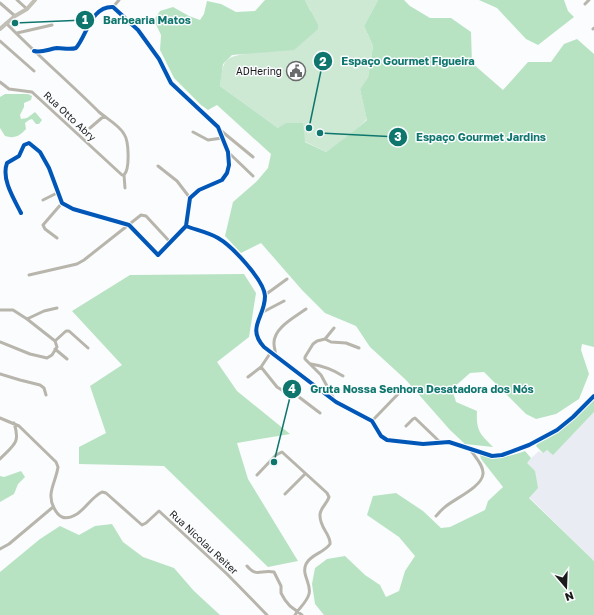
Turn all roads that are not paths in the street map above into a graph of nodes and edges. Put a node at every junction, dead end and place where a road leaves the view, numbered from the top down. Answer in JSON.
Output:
{"nodes":[{"id":1,"x":17,"y":0,"type":"edge"},
{"id":2,"x":35,"y":0,"type":"edge"},
{"id":3,"x":119,"y":0,"type":"edge"},
{"id":4,"x":589,"y":0,"type":"edge"},
{"id":5,"x":0,"y":3,"type":"edge"},
{"id":6,"x":585,"y":4,"type":"dead end"},
{"id":7,"x":113,"y":7,"type":"junction"},
{"id":8,"x":27,"y":9,"type":"junction"},
{"id":9,"x":15,"y":16,"type":"junction"},
{"id":10,"x":6,"y":23,"type":"junction"},
{"id":11,"x":52,"y":25,"type":"dead end"},
{"id":12,"x":0,"y":29,"type":"edge"},
{"id":13,"x":17,"y":33,"type":"junction"},
{"id":14,"x":0,"y":41,"type":"edge"},
{"id":15,"x":34,"y":51,"type":"junction"},
{"id":16,"x":34,"y":71,"type":"dead end"},
{"id":17,"x":0,"y":82,"type":"edge"},
{"id":18,"x":104,"y":116,"type":"junction"},
{"id":19,"x":90,"y":128,"type":"dead end"},
{"id":20,"x":218,"y":128,"type":"junction"},
{"id":21,"x":193,"y":132,"type":"dead end"},
{"id":22,"x":222,"y":138,"type":"junction"},
{"id":23,"x":228,"y":152,"type":"junction"},
{"id":24,"x":253,"y":157,"type":"dead end"},
{"id":25,"x":158,"y":166,"type":"dead end"},
{"id":26,"x":124,"y":175,"type":"junction"},
{"id":27,"x":253,"y":176,"type":"dead end"},
{"id":28,"x":125,"y":188,"type":"dead end"},
{"id":29,"x":57,"y":193,"type":"junction"},
{"id":30,"x":190,"y":198,"type":"junction"},
{"id":31,"x":43,"y":200,"type":"dead end"},
{"id":32,"x":62,"y":203,"type":"junction"},
{"id":33,"x":21,"y":213,"type":"dead end"},
{"id":34,"x":129,"y":225,"type":"junction"},
{"id":35,"x":186,"y":226,"type":"junction"},
{"id":36,"x":57,"y":238,"type":"dead end"},
{"id":37,"x":171,"y":243,"type":"junction"},
{"id":38,"x":29,"y":275,"type":"dead end"},
{"id":39,"x":287,"y":279,"type":"dead end"},
{"id":40,"x":265,"y":295,"type":"junction"},
{"id":41,"x":284,"y":301,"type":"dead end"},
{"id":42,"x":57,"y":308,"type":"dead end"},
{"id":43,"x":306,"y":309,"type":"dead end"},
{"id":44,"x":0,"y":310,"type":"edge"},
{"id":45,"x":263,"y":312,"type":"junction"},
{"id":46,"x":27,"y":319,"type":"junction"},
{"id":47,"x":334,"y":328,"type":"dead end"},
{"id":48,"x":325,"y":339,"type":"junction"},
{"id":49,"x":55,"y":341,"type":"junction"},
{"id":50,"x":0,"y":342,"type":"edge"},
{"id":51,"x":88,"y":348,"type":"dead end"},
{"id":52,"x":359,"y":348,"type":"dead end"},
{"id":53,"x":55,"y":349,"type":"junction"},
{"id":54,"x":271,"y":352,"type":"junction"},
{"id":55,"x":276,"y":357,"type":"junction"},
{"id":56,"x":67,"y":359,"type":"dead end"},
{"id":57,"x":311,"y":364,"type":"junction"},
{"id":58,"x":261,"y":367,"type":"junction"},
{"id":59,"x":0,"y":374,"type":"edge"},
{"id":60,"x":343,"y":376,"type":"dead end"},
{"id":61,"x":248,"y":377,"type":"dead end"},
{"id":62,"x":399,"y":393,"type":"dead end"},
{"id":63,"x":46,"y":395,"type":"dead end"},
{"id":64,"x":594,"y":396,"type":"edge"},
{"id":65,"x":336,"y":402,"type":"junction"},
{"id":66,"x":320,"y":412,"type":"dead end"},
{"id":67,"x":0,"y":418,"type":"edge"},
{"id":68,"x":372,"y":421,"type":"junction"},
{"id":69,"x":14,"y":423,"type":"junction"},
{"id":70,"x":406,"y":426,"type":"dead end"},
{"id":71,"x":440,"y":443,"type":"junction"},
{"id":72,"x":470,"y":449,"type":"junction"},
{"id":73,"x":0,"y":459,"type":"edge"},
{"id":74,"x":305,"y":474,"type":"junction"},
{"id":75,"x":257,"y":475,"type":"dead end"},
{"id":76,"x":285,"y":494,"type":"dead end"},
{"id":77,"x":53,"y":507,"type":"junction"},
{"id":78,"x":436,"y":516,"type":"dead end"},
{"id":79,"x":0,"y":549,"type":"edge"},
{"id":80,"x":247,"y":566,"type":"dead end"},
{"id":81,"x":296,"y":613,"type":"edge"},
{"id":82,"x":267,"y":615,"type":"edge"},
{"id":83,"x":302,"y":615,"type":"edge"}],
"edges":[{"from":1,"to":8,"type":"street"},
{"from":2,"to":8,"type":"main road"},
{"from":3,"to":7,"type":"street"},
{"from":4,"to":6,"type":"street"},
{"from":5,"to":9,"type":"street"},
{"from":7,"to":15,"type":"street"},
{"from":7,"to":20,"type":"street"},
{"from":8,"to":9,"type":"main road"},
{"from":9,"to":10,"type":"main road"},
{"from":10,"to":12,"type":"main road"},
{"from":10,"to":13,"type":"street"},
{"from":11,"to":13,"type":"street"},
{"from":13,"to":15,"type":"street"},
{"from":14,"to":16,"type":"street"},
{"from":15,"to":18,"type":"street"},
{"from":17,"to":26,"type":"street","name":"Rua Otto Abry"},
{"from":18,"to":19,"type":"street"},
{"from":18,"to":26,"type":"street"},
{"from":20,"to":22,"type":"street"},
{"from":20,"to":24,"type":"street"},
{"from":21,"to":22,"type":"street"},
{"from":22,"to":23,"type":"street"},
{"from":23,"to":27,"type":"street"},
{"from":23,"to":30,"type":"street"},
{"from":25,"to":30,"type":"street"},
{"from":26,"to":28,"type":"street"},
{"from":29,"to":31,"type":"street"},
{"from":29,"to":32,"type":"street"},
{"from":29,"to":33,"type":"street"},
{"from":30,"to":35,"type":"street"},
{"from":32,"to":34,"type":"street"},
{"from":32,"to":36,"type":"street"},
{"from":34,"to":37,"type":"street"},
{"from":34,"to":37,"type":"street"},
{"from":34,"to":38,"type":"street"},
{"from":35,"to":37,"type":"street"},
{"from":35,"to":40,"type":"street"},
{"from":39,"to":40,"type":"street"},
{"from":40,"to":45,"type":"street"},
{"from":41,"to":45,"type":"street"},
{"from":42,"to":46,"type":"street"},
{"from":43,"to":55,"type":"street"},
{"from":44,"to":46,"type":"street"},
{"from":45,"to":54,"type":"street"},
{"from":46,"to":49,"type":"street"},
{"from":47,"to":48,"type":"street"},
{"from":48,"to":52,"type":"street"},
{"from":48,"to":57,"type":"street"},
{"from":49,"to":51,"type":"street"},
{"from":49,"to":53,"type":"street"},
{"from":50,"to":53,"type":"street"},
{"from":53,"to":56,"type":"street"},
{"from":54,"to":55,"type":"street"},
{"from":54,"to":58,"type":"street"},
{"from":55,"to":65,"type":"street"},
{"from":57,"to":60,"type":"street"},
{"from":57,"to":65,"type":"street"},
{"from":58,"to":61,"type":"street"},
{"from":58,"to":66,"type":"street"},
{"from":59,"to":63,"type":"street"},
{"from":62,"to":68,"type":"street"},
{"from":64,"to":72,"type":"street"},
{"from":65,"to":68,"type":"street"},
{"from":67,"to":69,"type":"street"},
{"from":68,"to":71,"type":"street"},
{"from":69,"to":73,"type":"street"},
{"from":69,"to":77,"type":"street"},
{"from":70,"to":71,"type":"street"},
{"from":71,"to":72,"type":"street"},
{"from":72,"to":78,"type":"street"},
{"from":74,"to":75,"type":"street"},
{"from":74,"to":76,"type":"street"},
{"from":74,"to":81,"type":"street"},
{"from":77,"to":79,"type":"street"},
{"from":77,"to":82,"type":"street","name":"Rua Nicolau Reiter"},
{"from":80,"to":81,"type":"street"},
{"from":81,"to":83,"type":"street"}]}
